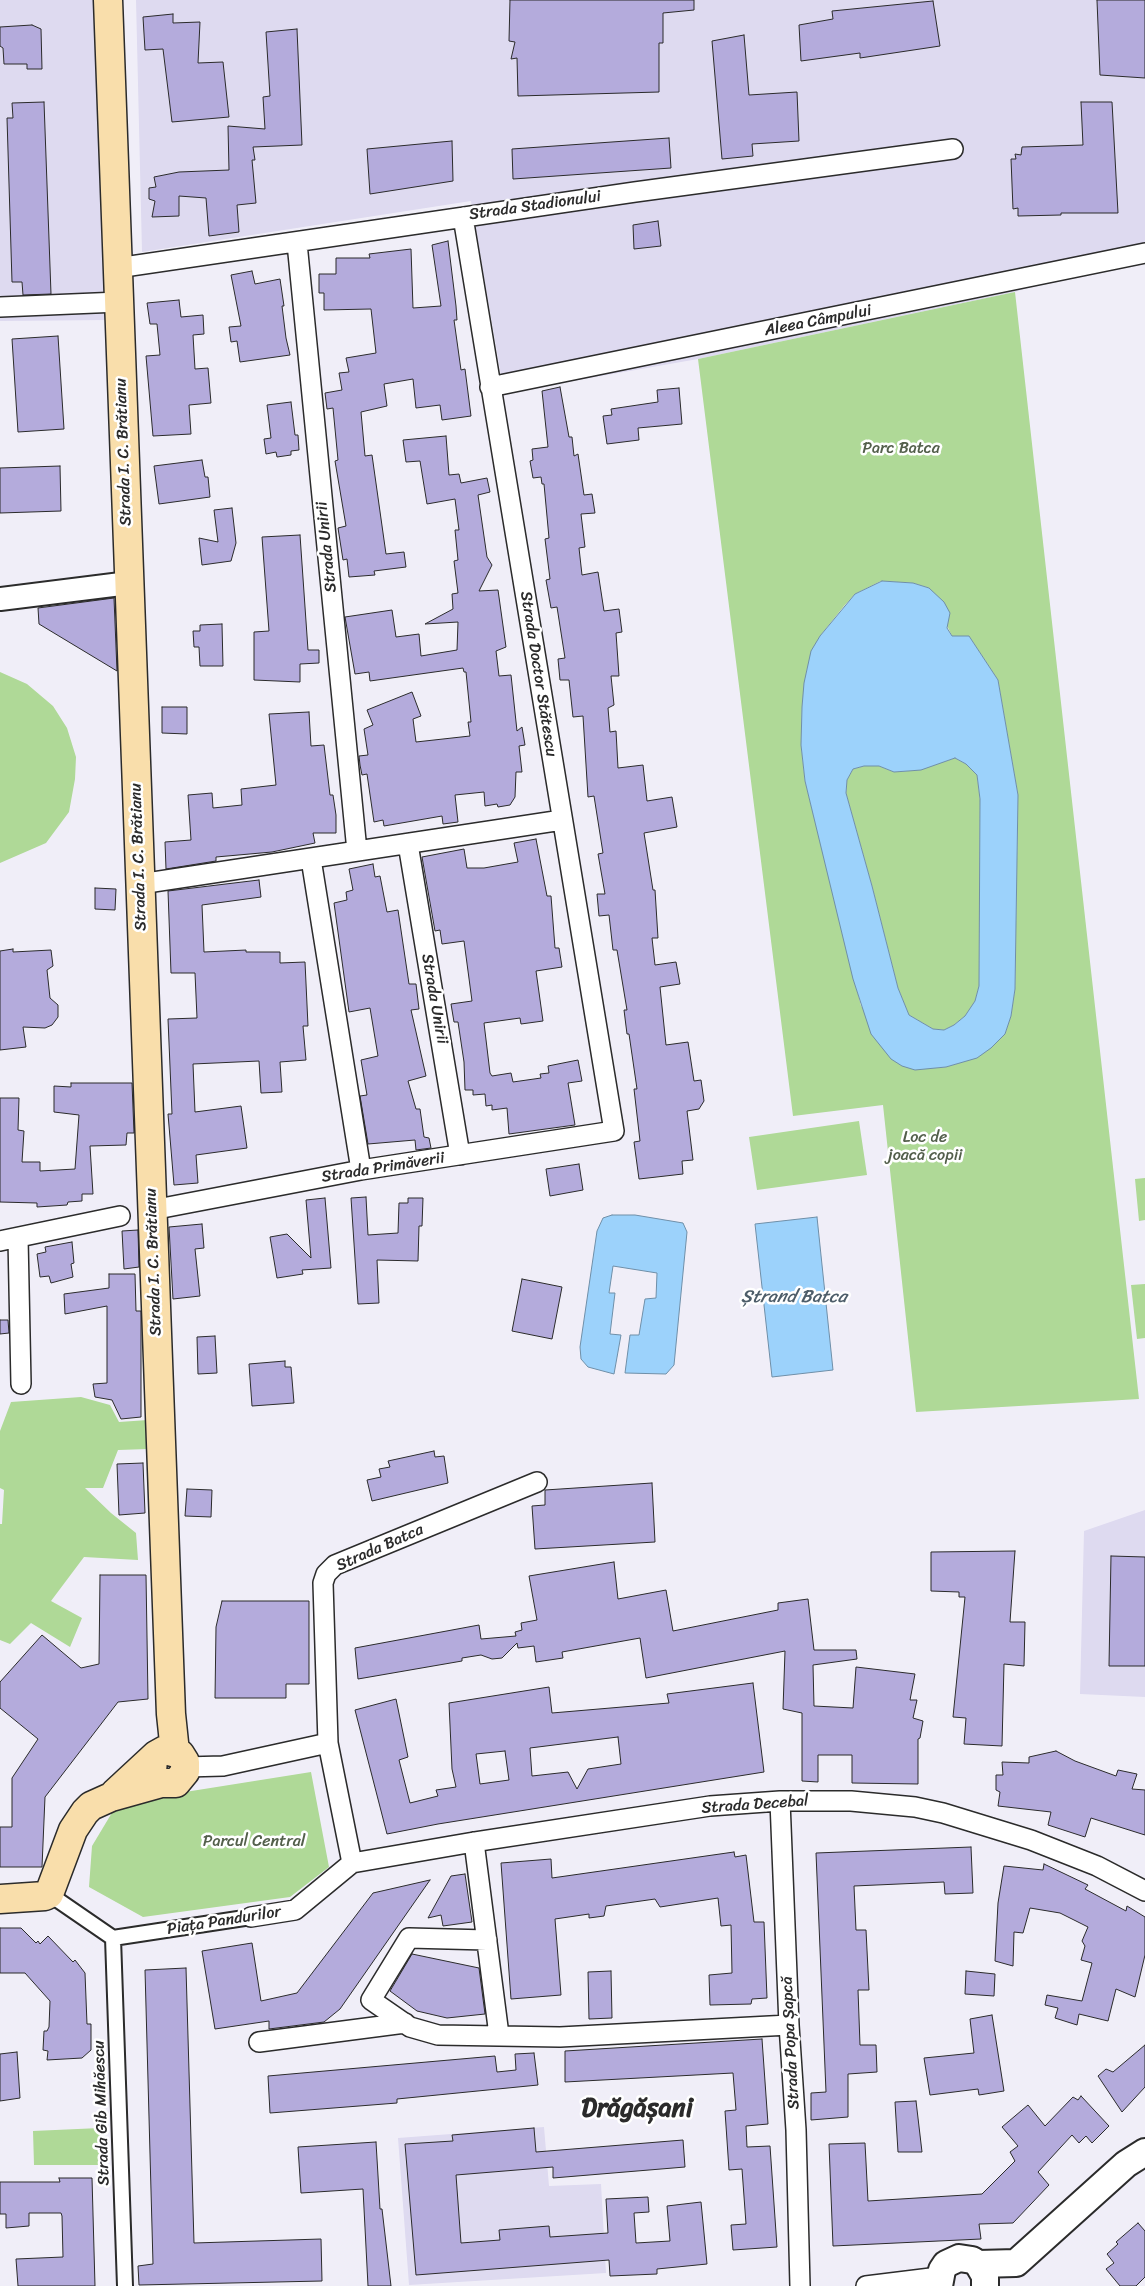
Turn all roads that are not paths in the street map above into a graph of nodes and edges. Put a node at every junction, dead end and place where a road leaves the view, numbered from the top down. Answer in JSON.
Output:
{"nodes":[{"id":1,"x":108,"y":0,"type":"edge"},
{"id":2,"x":953,"y":149,"type":"dead end"},
{"id":3,"x":463,"y":217,"type":"junction"},
{"id":4,"x":297,"y":242,"type":"junction"},
{"id":5,"x":1145,"y":253,"type":"edge"},
{"id":6,"x":118,"y":268,"type":"junction"},
{"id":7,"x":119,"y":302,"type":"junction"},
{"id":8,"x":0,"y":307,"type":"edge"},
{"id":9,"x":490,"y":387,"type":"junction"},
{"id":10,"x":129,"y":583,"type":"junction"},
{"id":11,"x":0,"y":599,"type":"edge"},
{"id":12,"x":562,"y":820,"type":"junction"},
{"id":13,"x":408,"y":844,"type":"junction"},
{"id":14,"x":357,"y":852,"type":"junction"},
{"id":15,"x":310,"y":859,"type":"junction"},
{"id":16,"x":140,"y":884,"type":"junction"},
{"id":17,"x":614,"y":1132,"type":"joint"},
{"id":18,"x":460,"y":1155,"type":"junction"},
{"id":19,"x":361,"y":1170,"type":"junction"},
{"id":20,"x":152,"y":1210,"type":"junction"},
{"id":21,"x":120,"y":1216,"type":"dead end"},
{"id":22,"x":9,"y":1239,"type":"edge"},
{"id":23,"x":21,"y":1384,"type":"dead end"},
{"id":24,"x":537,"y":1482,"type":"dead end"},
{"id":25,"x":328,"y":1744,"type":"junction"},
{"id":26,"x":166,"y":1763,"type":"junction"},
{"id":27,"x":780,"y":1801,"type":"junction"},
{"id":28,"x":474,"y":1842,"type":"junction"},
{"id":29,"x":352,"y":1864,"type":"junction"},
{"id":30,"x":1145,"y":1891,"type":"edge"},
{"id":31,"x":49,"y":1894,"type":"junction"},
{"id":32,"x":0,"y":1900,"type":"edge"},
{"id":33,"x":251,"y":1917,"type":"joint"},
{"id":34,"x":113,"y":1938,"type":"junction"},
{"id":35,"x":487,"y":1940,"type":"junction"},
{"id":36,"x":405,"y":2023,"type":"junction"},
{"id":37,"x":789,"y":2025,"type":"junction"},
{"id":38,"x":499,"y":2035,"type":"junction"},
{"id":39,"x":260,"y":2042,"type":"dead end"},
{"id":40,"x":1145,"y":2152,"type":"edge"},
{"id":41,"x":984,"y":2279,"type":"edge"},
{"id":42,"x":939,"y":2281,"type":"edge"},
{"id":43,"x":125,"y":2286,"type":"edge"},
{"id":44,"x":800,"y":2286,"type":"edge"},
{"id":45,"x":866,"y":2286,"type":"edge"}],
"edges":[{"from":1,"to":6,"type":"main road","name":"Strada I. C. Brătianu"},
{"from":2,"to":3,"type":"street","name":"Strada Stadionului"},
{"from":3,"to":4,"type":"street","name":"Strada Stadionului"},
{"from":3,"to":9,"type":"street","name":"Strada Doctor Stătescu"},
{"from":4,"to":6,"type":"street","name":"Strada Stadionului"},
{"from":4,"to":14,"type":"street","name":"Strada Unirii"},
{"from":5,"to":9,"type":"street","name":"Aleea Câmpului"},
{"from":6,"to":7,"type":"main road","name":"Strada I. C. Brătianu"},
{"from":7,"to":8,"type":"street"},
{"from":7,"to":10,"type":"main road","name":"Strada I. C. Brătianu"},
{"from":9,"to":12,"type":"street","name":"Strada Doctor Stătescu"},
{"from":10,"to":11,"type":"street"},
{"from":10,"to":16,"type":"main road","name":"Strada I. C. Brătianu"},
{"from":12,"to":13,"type":"street"},
{"from":12,"to":17,"type":"street","name":"Strada Doctor Stătescu"},
{"from":13,"to":14,"type":"street"},
{"from":13,"to":18,"type":"street","name":"Strada Unirii"},
{"from":14,"to":15,"type":"street"},
{"from":15,"to":16,"type":"street"},
{"from":15,"to":19,"type":"street"},
{"from":16,"to":20,"type":"main road","name":"Strada I. C. Brătianu"},
{"from":17,"to":18,"type":"street","name":"Strada Primăverii"},
{"from":18,"to":19,"type":"street","name":"Strada Primăverii"},
{"from":19,"to":20,"type":"street","name":"Strada Primăverii"},
{"from":20,"to":26,"type":"main road","name":"Strada I. C. Brătianu"},
{"from":21,"to":22,"type":"street"},
{"from":22,"to":23,"type":"street"},
{"from":24,"to":25,"type":"street","name":"Strada Batca"},
{"from":25,"to":26,"type":"street"},
{"from":25,"to":29,"type":"street"},
{"from":26,"to":31,"type":"main road"},
{"from":27,"to":28,"type":"street","name":"Strada Decebal"},
{"from":27,"to":30,"type":"street","name":"Strada Decebal"},
{"from":27,"to":37,"type":"street","name":"Strada Popa Șapcă"},
{"from":28,"to":29,"type":"street","name":"Strada Decebal"},
{"from":28,"to":35,"type":"street"},
{"from":29,"to":33,"type":"street","name":"Piața Pandurilor"},
{"from":31,"to":32,"type":"main road"},
{"from":31,"to":34,"type":"street"},
{"from":33,"to":34,"type":"street","name":"Piața Pandurilor"},
{"from":34,"to":43,"type":"street","name":"Strada Gib Mihăescu"},
{"from":35,"to":36,"type":"street"},
{"from":35,"to":38,"type":"street"},
{"from":36,"to":38,"type":"street"},
{"from":36,"to":39,"type":"street"},
{"from":37,"to":38,"type":"street"},
{"from":37,"to":44,"type":"street","name":"Strada Popa Șapcă"},
{"from":40,"to":41,"type":"main road"},
{"from":41,"to":42,"type":"main road"},
{"from":42,"to":45,"type":"street"}]}
